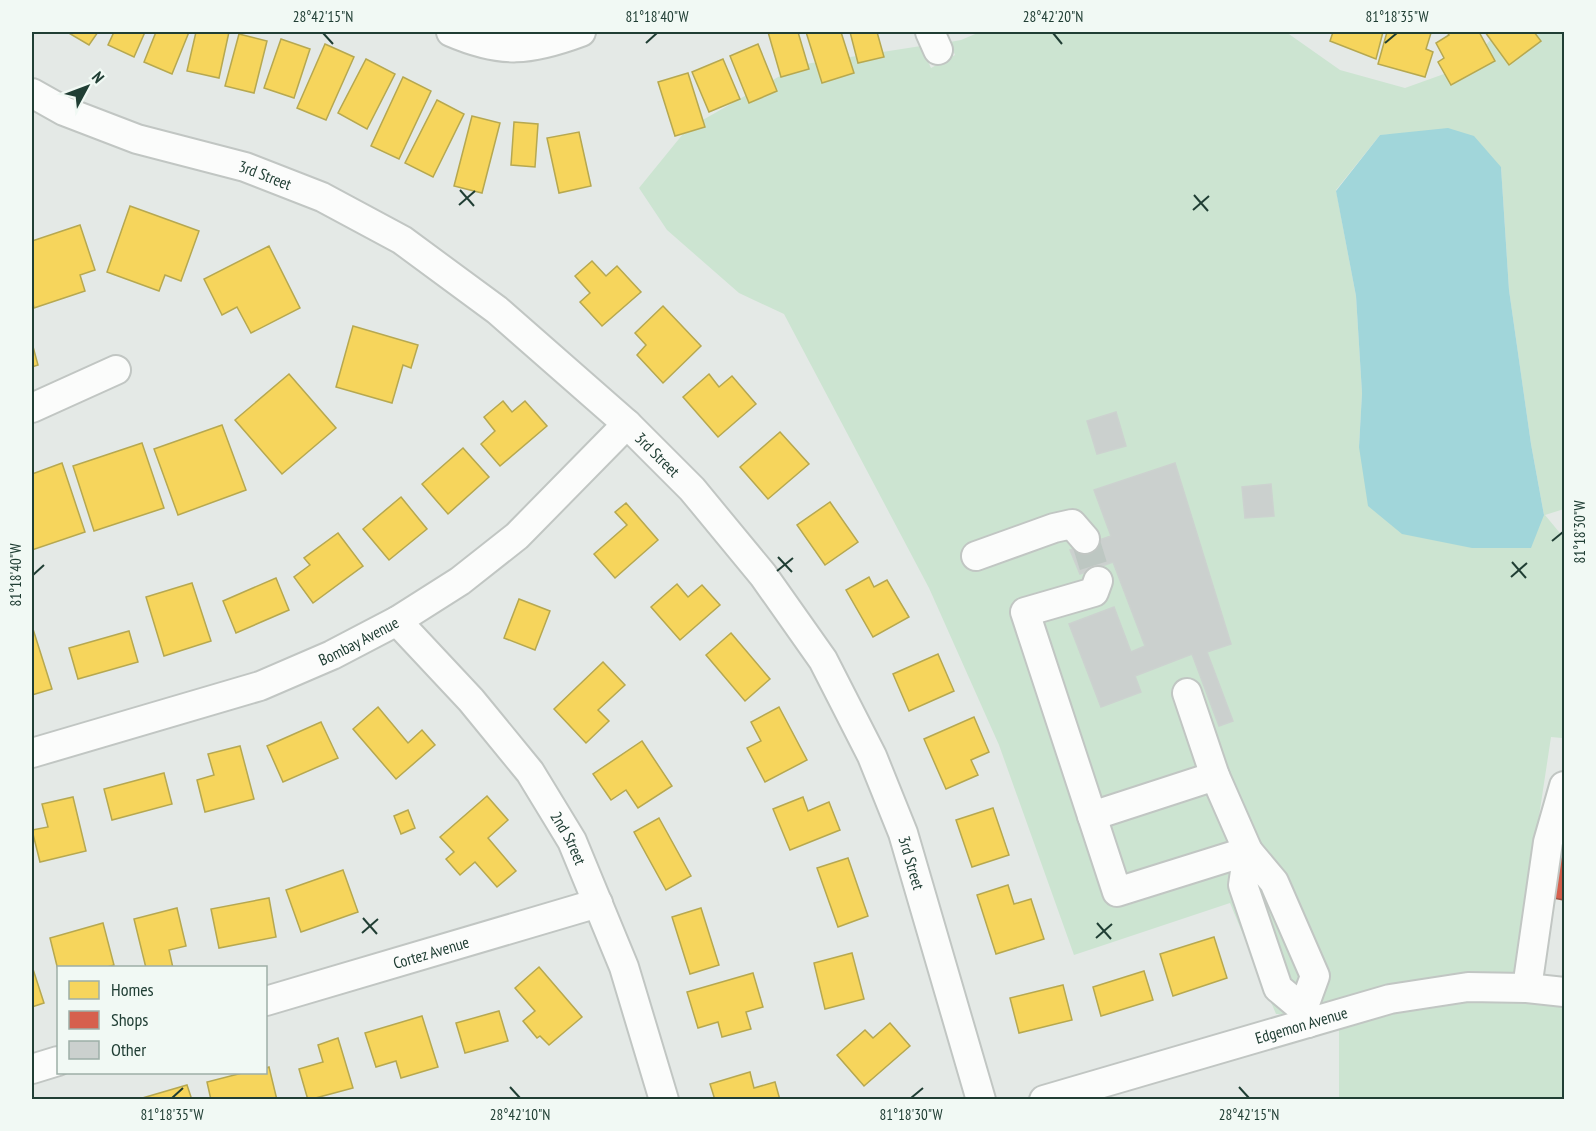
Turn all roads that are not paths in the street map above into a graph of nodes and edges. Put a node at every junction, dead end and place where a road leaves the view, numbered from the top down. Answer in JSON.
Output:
{"nodes":[{"id":1,"x":451,"y":32,"type":"edge"},
{"id":2,"x":581,"y":32,"type":"edge"},
{"id":3,"x":32,"y":93,"type":"edge"},
{"id":4,"x":116,"y":370,"type":"dead end"},
{"id":5,"x":32,"y":408,"type":"edge"},
{"id":6,"x":627,"y":424,"type":"junction"},
{"id":7,"x":1085,"y":539,"type":"tunnel mouth"},
{"id":8,"x":976,"y":556,"type":"dead end"},
{"id":9,"x":1098,"y":581,"type":"dead end"},
{"id":10,"x":397,"y":621,"type":"junction"},
{"id":11,"x":1186,"y":693,"type":"dead end"},
{"id":12,"x":32,"y":753,"type":"edge"},
{"id":13,"x":1215,"y":776,"type":"junction"},
{"id":14,"x":1564,"y":786,"type":"edge"},
{"id":15,"x":1092,"y":816,"type":"junction"},
{"id":16,"x":1248,"y":851,"type":"junction"},
{"id":17,"x":598,"y":903,"type":"junction"},
{"id":18,"x":1527,"y":988,"type":"junction"},
{"id":19,"x":1564,"y":992,"type":"edge"},
{"id":20,"x":267,"y":1001,"type":"edge"},
{"id":21,"x":1306,"y":1016,"type":"junction"},
{"id":22,"x":57,"y":1061,"type":"edge"},
{"id":23,"x":32,"y":1069,"type":"edge"},
{"id":24,"x":1120,"y":1089,"type":"edge"},
{"id":25,"x":664,"y":1100,"type":"edge"},
{"id":26,"x":981,"y":1100,"type":"edge"},
{"id":27,"x":1044,"y":1100,"type":"edge"}],
"edges":[{"from":1,"to":2,"type":"street"},
{"from":3,"to":6,"type":"street","name":"3rd Street"},
{"from":4,"to":5,"type":"street"},
{"from":6,"to":10,"type":"street","name":"Bombay Avenue"},
{"from":6,"to":26,"type":"street","name":"3rd Street"},
{"from":7,"to":8,"type":"street"},
{"from":9,"to":15,"type":"street"},
{"from":10,"to":12,"type":"street","name":"Bombay Avenue"},
{"from":10,"to":17,"type":"street","name":"2nd Street"},
{"from":11,"to":13,"type":"street"},
{"from":13,"to":15,"type":"street"},
{"from":13,"to":16,"type":"street"},
{"from":14,"to":18,"type":"street"},
{"from":15,"to":16,"type":"street"},
{"from":16,"to":21,"type":"street"},
{"from":16,"to":21,"type":"street"},
{"from":17,"to":20,"type":"street","name":"Cortez Avenue"},
{"from":17,"to":25,"type":"street","name":"2nd Street"},
{"from":18,"to":19,"type":"street","name":"Edgemon Avenue"},
{"from":18,"to":21,"type":"street","name":"Edgemon Avenue"},
{"from":21,"to":24,"type":"street","name":"Edgemon Avenue"},
{"from":22,"to":23,"type":"street"},
{"from":24,"to":27,"type":"street","name":"Edgemon Avenue"}]}
